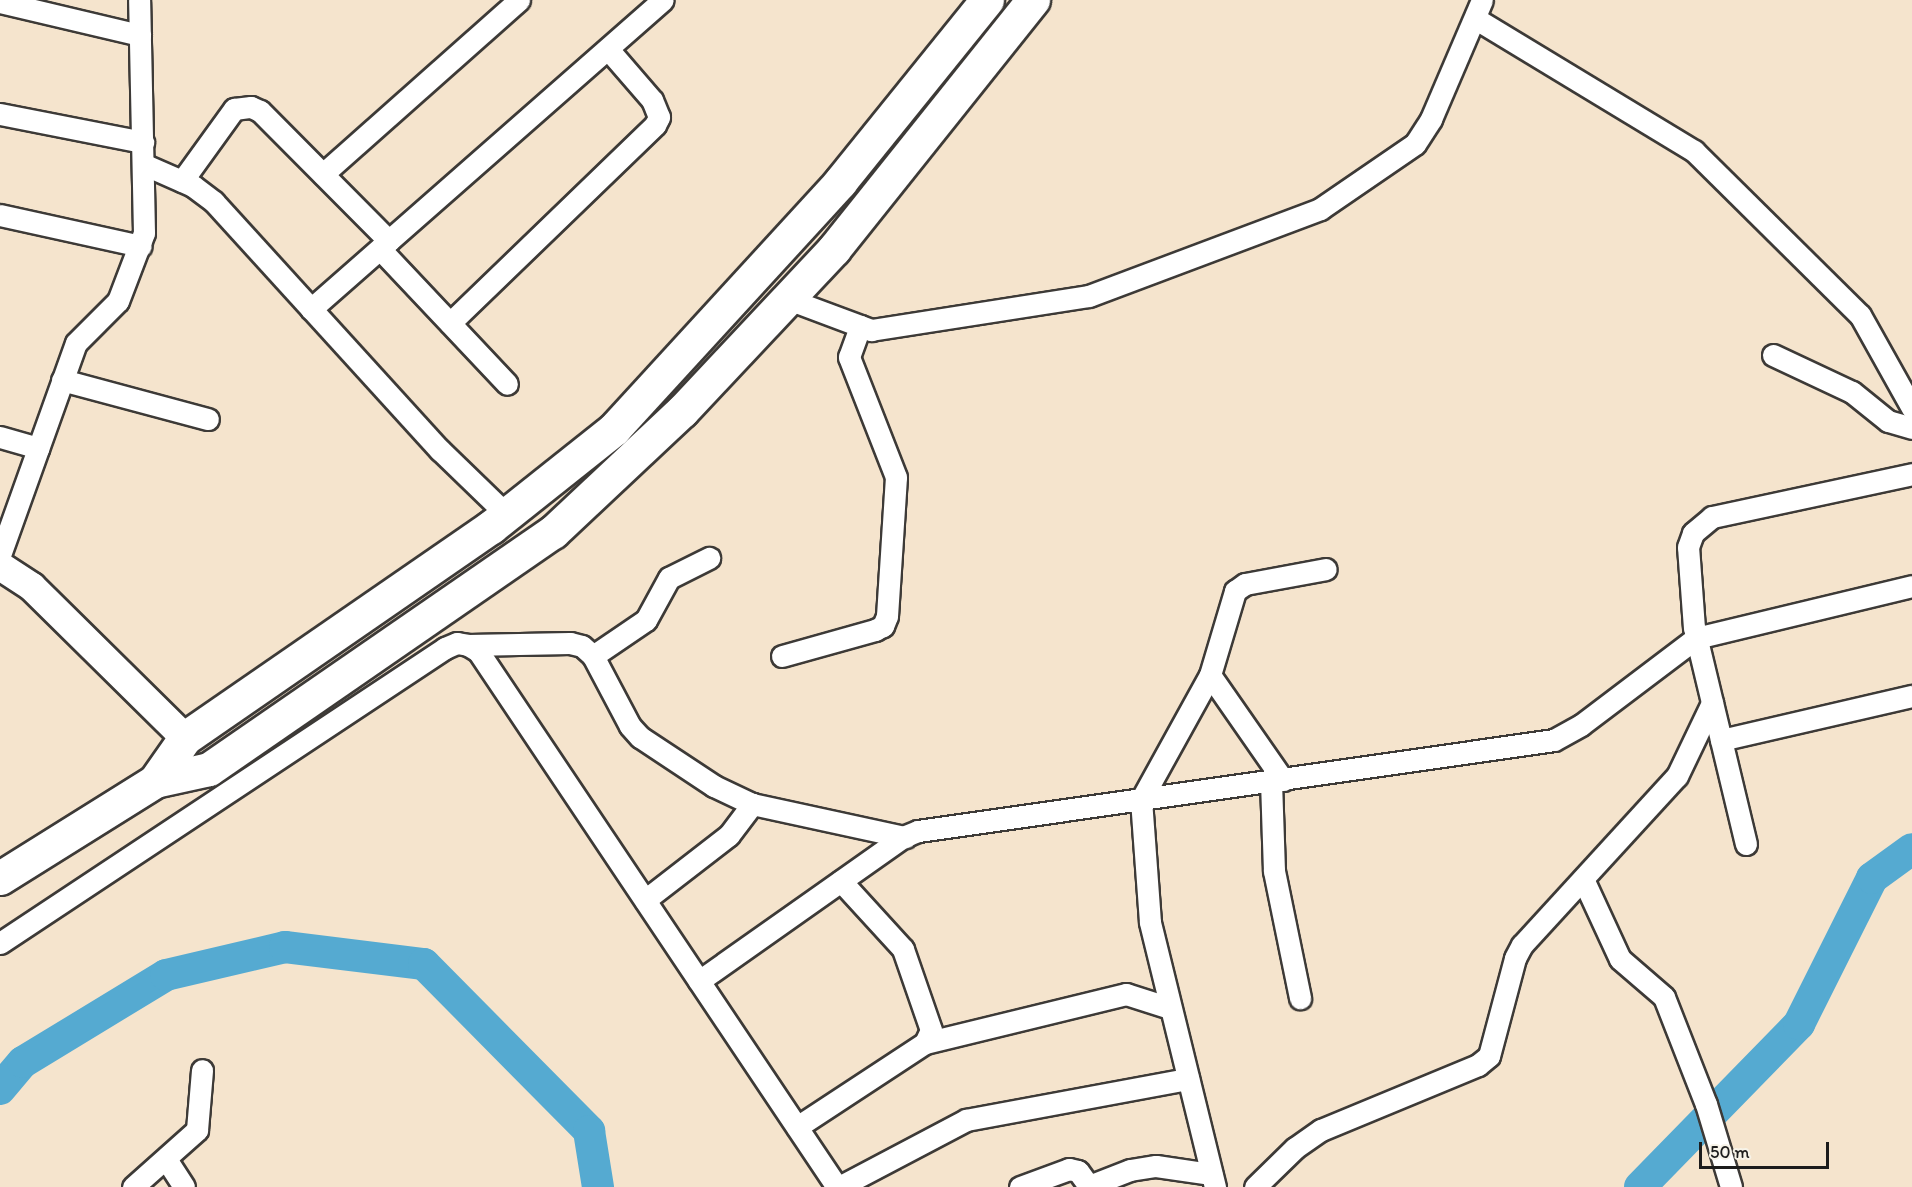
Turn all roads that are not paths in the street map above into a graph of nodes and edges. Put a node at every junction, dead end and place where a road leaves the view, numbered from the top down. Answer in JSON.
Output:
{"nodes":[{"id":1,"x":140,"y":0,"type":"edge"},
{"id":2,"x":519,"y":0,"type":"edge"},
{"id":3,"x":663,"y":0,"type":"edge"},
{"id":4,"x":987,"y":0,"type":"edge"},
{"id":5,"x":1033,"y":0,"type":"edge"},
{"id":6,"x":0,"y":2,"type":"edge"},
{"id":7,"x":1479,"y":9,"type":"edge"},
{"id":8,"x":140,"y":35,"type":"junction"},
{"id":9,"x":608,"y":48,"type":"junction"},
{"id":10,"x":0,"y":114,"type":"edge"},
{"id":11,"x":143,"y":142,"type":"junction"},
{"id":12,"x":143,"y":164,"type":"junction"},
{"id":13,"x":323,"y":174,"type":"junction"},
{"id":14,"x":182,"y":181,"type":"junction"},
{"id":15,"x":0,"y":215,"type":"edge"},
{"id":16,"x":384,"y":245,"type":"junction"},
{"id":17,"x":141,"y":246,"type":"junction"},
{"id":18,"x":788,"y":299,"type":"junction"},
{"id":19,"x":311,"y":309,"type":"junction"},
{"id":20,"x":450,"y":323,"type":"junction"},
{"id":21,"x":860,"y":326,"type":"junction"},
{"id":22,"x":1773,"y":356,"type":"dead end"},
{"id":23,"x":62,"y":380,"type":"junction"},
{"id":24,"x":507,"y":384,"type":"dead end"},
{"id":25,"x":1912,"y":408,"type":"edge"},
{"id":26,"x":208,"y":418,"type":"dead end"},
{"id":27,"x":1912,"y":428,"type":"edge"},
{"id":28,"x":0,"y":437,"type":"edge"},
{"id":29,"x":38,"y":448,"type":"junction"},
{"id":30,"x":1912,"y":474,"type":"edge"},
{"id":31,"x":507,"y":515,"type":"junction"},
{"id":32,"x":0,"y":555,"type":"edge"},
{"id":33,"x":709,"y":558,"type":"dead end"},
{"id":34,"x":0,"y":566,"type":"edge"},
{"id":35,"x":1326,"y":569,"type":"dead end"},
{"id":36,"x":1912,"y":586,"type":"edge"},
{"id":37,"x":1696,"y":638,"type":"junction"},
{"id":38,"x":468,"y":645,"type":"junction"},
{"id":39,"x":593,"y":656,"type":"junction"},
{"id":40,"x":782,"y":656,"type":"dead end"},
{"id":41,"x":1210,"y":675,"type":"junction"},
{"id":42,"x":1912,"y":696,"type":"edge"},
{"id":43,"x":1712,"y":703,"type":"junction"},
{"id":44,"x":185,"y":738,"type":"junction"},
{"id":45,"x":1721,"y":740,"type":"junction"},
{"id":46,"x":1277,"y":781,"type":"junction"},
{"id":47,"x":155,"y":782,"type":"junction"},
{"id":48,"x":1141,"y":800,"type":"junction"},
{"id":49,"x":752,"y":804,"type":"junction"},
{"id":50,"x":905,"y":837,"type":"junction"},
{"id":51,"x":1746,"y":844,"type":"dead end"},
{"id":52,"x":0,"y":878,"type":"edge"},
{"id":53,"x":1583,"y":879,"type":"junction"},
{"id":54,"x":841,"y":881,"type":"junction"},
{"id":55,"x":645,"y":900,"type":"junction"},
{"id":56,"x":0,"y":943,"type":"edge"},
{"id":57,"x":699,"y":981,"type":"junction"},
{"id":58,"x":1300,"y":998,"type":"dead end"},
{"id":59,"x":1170,"y":1008,"type":"junction"},
{"id":60,"x":925,"y":1043,"type":"junction"},
{"id":61,"x":202,"y":1070,"type":"dead end"},
{"id":62,"x":1188,"y":1078,"type":"junction"},
{"id":63,"x":797,"y":1127,"type":"junction"},
{"id":64,"x":166,"y":1159,"type":"junction"},
{"id":65,"x":1213,"y":1180,"type":"edge"},
{"id":66,"x":1731,"y":1186,"type":"edge"},
{"id":67,"x":133,"y":1187,"type":"edge"},
{"id":68,"x":184,"y":1187,"type":"edge"},
{"id":69,"x":838,"y":1187,"type":"edge"},
{"id":70,"x":1020,"y":1187,"type":"edge"},
{"id":71,"x":1255,"y":1187,"type":"edge"}],
"edges":[{"from":1,"to":8,"type":"street"},
{"from":2,"to":13,"type":"street"},
{"from":3,"to":9,"type":"street"},
{"from":4,"to":31,"type":"highway"},
{"from":5,"to":18,"type":"highway"},
{"from":6,"to":8,"type":"street"},
{"from":7,"to":21,"type":"street"},
{"from":7,"to":25,"type":"street"},
{"from":8,"to":11,"type":"street"},
{"from":9,"to":16,"type":"street"},
{"from":9,"to":20,"type":"street"},
{"from":10,"to":11,"type":"street"},
{"from":11,"to":12,"type":"street"},
{"from":12,"to":14,"type":"street"},
{"from":12,"to":17,"type":"street"},
{"from":13,"to":14,"type":"street"},
{"from":13,"to":16,"type":"street"},
{"from":14,"to":19,"type":"street"},
{"from":15,"to":17,"type":"street"},
{"from":16,"to":19,"type":"street"},
{"from":16,"to":20,"type":"street"},
{"from":17,"to":23,"type":"street"},
{"from":18,"to":21,"type":"street"},
{"from":18,"to":47,"type":"highway"},
{"from":19,"to":31,"type":"street"},
{"from":20,"to":24,"type":"street"},
{"from":21,"to":40,"type":"street"},
{"from":22,"to":27,"type":"street"},
{"from":23,"to":26,"type":"street"},
{"from":23,"to":29,"type":"street"},
{"from":28,"to":29,"type":"street"},
{"from":29,"to":32,"type":"street"},
{"from":30,"to":37,"type":"street"},
{"from":31,"to":44,"type":"highway"},
{"from":33,"to":39,"type":"street"},
{"from":34,"to":44,"type":"street"},
{"from":35,"to":41,"type":"street"},
{"from":36,"to":37,"type":"street"},
{"from":37,"to":43,"type":"street"},
{"from":37,"to":46,"type":"street"},
{"from":38,"to":39,"type":"street"},
{"from":38,"to":55,"type":"street"},
{"from":38,"to":56,"type":"street"},
{"from":39,"to":49,"type":"street"},
{"from":41,"to":46,"type":"street"},
{"from":41,"to":48,"type":"street"},
{"from":42,"to":45,"type":"street"},
{"from":43,"to":45,"type":"street"},
{"from":43,"to":53,"type":"street"},
{"from":44,"to":47,"type":"highway"},
{"from":45,"to":51,"type":"street"},
{"from":46,"to":48,"type":"street"},
{"from":46,"to":58,"type":"street"},
{"from":47,"to":52,"type":"highway"},
{"from":48,"to":50,"type":"street"},
{"from":48,"to":59,"type":"street"},
{"from":49,"to":50,"type":"street"},
{"from":49,"to":55,"type":"street"},
{"from":50,"to":54,"type":"street"},
{"from":53,"to":66,"type":"street"},
{"from":53,"to":71,"type":"street"},
{"from":54,"to":57,"type":"street"},
{"from":54,"to":60,"type":"street"},
{"from":55,"to":57,"type":"street"},
{"from":57,"to":63,"type":"street"},
{"from":59,"to":60,"type":"street"},
{"from":59,"to":62,"type":"street"},
{"from":60,"to":63,"type":"street"},
{"from":61,"to":64,"type":"street"},
{"from":62,"to":65,"type":"street"},
{"from":62,"to":69,"type":"street"},
{"from":63,"to":69,"type":"street"},
{"from":64,"to":67,"type":"street"},
{"from":64,"to":68,"type":"street"},
{"from":65,"to":70,"type":"street"}]}
